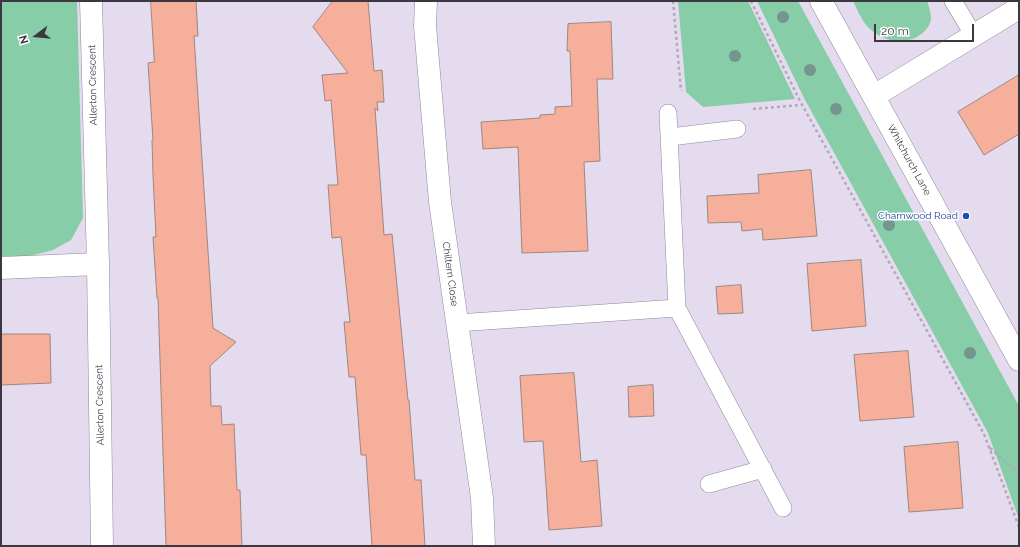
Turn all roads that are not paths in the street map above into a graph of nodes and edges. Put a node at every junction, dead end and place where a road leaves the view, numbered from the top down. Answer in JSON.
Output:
{"nodes":[{"id":1,"x":91,"y":1,"type":"edge"},
{"id":2,"x":426,"y":1,"type":"edge"},
{"id":3,"x":821,"y":1,"type":"edge"},
{"id":4,"x":953,"y":1,"type":"edge"},
{"id":5,"x":1019,"y":8,"type":"edge"},
{"id":6,"x":974,"y":36,"type":"junction"},
{"id":7,"x":874,"y":96,"type":"junction"},
{"id":8,"x":668,"y":113,"type":"dead end"},
{"id":9,"x":737,"y":129,"type":"dead end"},
{"id":10,"x":677,"y":137,"type":"junction"},
{"id":11,"x":98,"y":264,"type":"junction"},
{"id":12,"x":1,"y":268,"type":"edge"},
{"id":13,"x":677,"y":308,"type":"junction"},
{"id":14,"x":457,"y":323,"type":"junction"},
{"id":15,"x":1019,"y":360,"type":"edge"},
{"id":16,"x":762,"y":469,"type":"junction"},
{"id":17,"x":709,"y":484,"type":"dead end"},
{"id":18,"x":783,"y":508,"type":"dead end"},
{"id":19,"x":102,"y":546,"type":"edge"},
{"id":20,"x":484,"y":546,"type":"edge"}],
"edges":[{"from":1,"to":11,"type":"street","name":"Allerton Crescent"},
{"from":2,"to":14,"type":"street","name":"Chiltern Close"},
{"from":3,"to":7,"type":"street","name":"Whitchurch Lane"},
{"from":4,"to":6,"type":"lane"},
{"from":5,"to":6,"type":"street"},
{"from":6,"to":7,"type":"street"},
{"from":7,"to":15,"type":"street","name":"Whitchurch Lane"},
{"from":8,"to":10,"type":"lane"},
{"from":9,"to":10,"type":"lane"},
{"from":10,"to":13,"type":"lane"},
{"from":11,"to":12,"type":"street"},
{"from":11,"to":19,"type":"street","name":"Allerton Crescent"},
{"from":13,"to":14,"type":"lane"},
{"from":13,"to":16,"type":"lane"},
{"from":14,"to":20,"type":"street","name":"Chiltern Close"},
{"from":16,"to":17,"type":"lane"},
{"from":16,"to":18,"type":"lane"}]}
